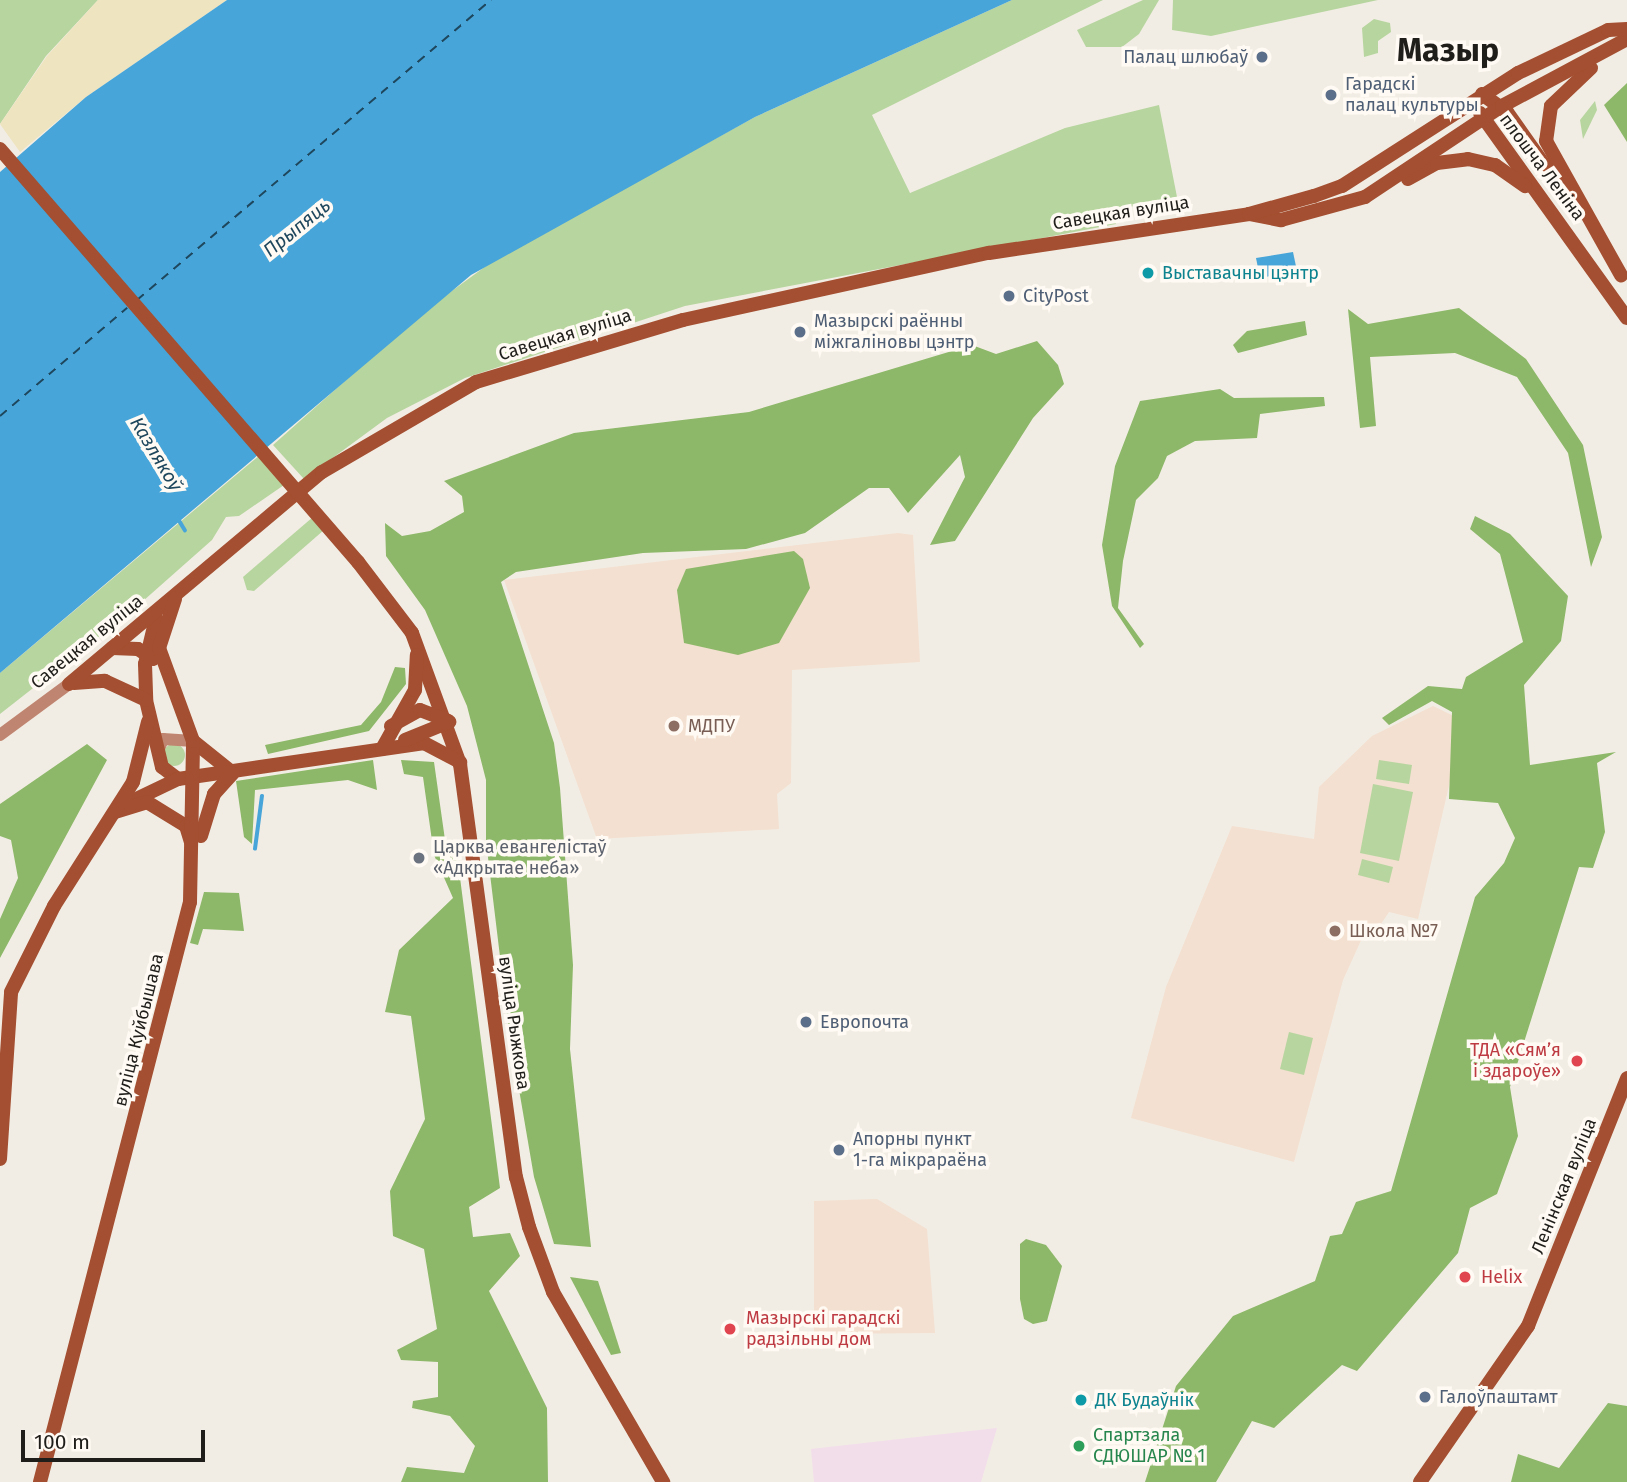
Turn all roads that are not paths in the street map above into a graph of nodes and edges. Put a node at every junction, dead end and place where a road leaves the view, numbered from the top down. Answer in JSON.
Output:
{"nodes":[{"id":1,"x":1627,"y":29,"type":"edge"},
{"id":2,"x":1627,"y":39,"type":"edge"},
{"id":3,"x":1614,"y":47,"type":"junction"},
{"id":4,"x":1482,"y":94,"type":"junction"},
{"id":5,"x":1502,"y":106,"type":"junction"},
{"id":6,"x":1482,"y":119,"type":"junction"},
{"id":7,"x":0,"y":149,"type":"edge"},
{"id":8,"x":1365,"y":197,"type":"junction"},
{"id":9,"x":1249,"y":214,"type":"junction"},
{"id":10,"x":1576,"y":245,"type":"junction"},
{"id":11,"x":1624,"y":279,"type":"edge"},
{"id":12,"x":1627,"y":318,"type":"edge"},
{"id":13,"x":182,"y":588,"type":"junction"},
{"id":14,"x":412,"y":633,"type":"junction"},
{"id":15,"x":113,"y":648,"type":"junction"},
{"id":16,"x":146,"y":654,"type":"junction"},
{"id":17,"x":163,"y":669,"type":"junction"},
{"id":18,"x":69,"y":684,"type":"junction"},
{"id":19,"x":148,"y":707,"type":"junction"},
{"id":20,"x":449,"y":722,"type":"junction"},
{"id":21,"x":389,"y":728,"type":"junction"},
{"id":22,"x":0,"y":735,"type":"edge"},
{"id":23,"x":193,"y":741,"type":"junction"},
{"id":24,"x":382,"y":749,"type":"junction"},
{"id":25,"x":158,"y":751,"type":"junction"},
{"id":26,"x":460,"y":762,"type":"junction"},
{"id":27,"x":233,"y":774,"type":"junction"},
{"id":28,"x":178,"y":779,"type":"junction"},
{"id":29,"x":196,"y":779,"type":"junction"},
{"id":30,"x":115,"y":811,"type":"junction"},
{"id":31,"x":195,"y":854,"type":"junction"},
{"id":32,"x":1627,"y":1078,"type":"edge"},
{"id":33,"x":0,"y":1159,"type":"edge"},
{"id":34,"x":40,"y":1482,"type":"edge"},
{"id":35,"x":663,"y":1482,"type":"edge"},
{"id":36,"x":1421,"y":1482,"type":"edge"}],
"edges":[{"from":1,"to":4,"type":"main road","name":"Савецкая вуліца"},
{"from":2,"to":3,"type":"main road","name":"Савецкая вуліца"},
{"from":3,"to":5,"type":"main road","name":"Савецкая вуліца"},
{"from":3,"to":11,"type":"main road"},
{"from":4,"to":5,"type":"main road","name":"плошча Леніна"},
{"from":4,"to":6,"type":"main road","name":"плошча Леніна"},
{"from":4,"to":9,"type":"main road","name":"Савецкая вуліца"},
{"from":5,"to":6,"type":"main road","name":"Савецкая вуліца"},
{"from":5,"to":11,"type":"main road","name":"плошча Леніна"},
{"from":6,"to":8,"type":"main road","name":"Савецкая вуліца"},
{"from":6,"to":10,"type":"main road","name":"плошча Леніна"},
{"from":7,"to":14,"type":"main road","name":"вуліца Рыжкова","bridge":true},
{"from":8,"to":9,"type":"main road","name":"Савецкая вуліца"},
{"from":8,"to":10,"type":"main road"},
{"from":9,"to":13,"type":"main road","name":"Савецкая вуліца"},
{"from":10,"to":12,"type":"main road","name":"плошча Леніна"},
{"from":13,"to":15,"type":"main road","name":"Савецкая вуліца"},
{"from":13,"to":16,"type":"main road"},
{"from":13,"to":17,"type":"main road","name":"вуліца Куйбышава"},
{"from":14,"to":20,"type":"main road","name":"вуліца Рыжкова"},
{"from":14,"to":21,"type":"main road"},
{"from":15,"to":16,"type":"main road"},
{"from":15,"to":18,"type":"main road","name":"Савецкая вуліца"},
{"from":16,"to":17,"type":"main road"},
{"from":16,"to":19,"type":"main road"},
{"from":17,"to":23,"type":"main road","name":"вуліца Куйбышава"},
{"from":18,"to":19,"type":"main road"},
{"from":18,"to":22,"type":"street","name":"Савецкая вуліца"},
{"from":19,"to":25,"type":"main road"},
{"from":19,"to":30,"type":"main road"},
{"from":20,"to":21,"type":"main road"},
{"from":20,"to":24,"type":"main road"},
{"from":20,"to":26,"type":"main road","name":"вуліца Рыжкова"},
{"from":21,"to":24,"type":"main road"},
{"from":23,"to":25,"type":"street"},
{"from":23,"to":27,"type":"main road"},
{"from":23,"to":29,"type":"main road","name":"вуліца Куйбышава"},
{"from":24,"to":26,"type":"main road"},
{"from":24,"to":27,"type":"main road"},
{"from":25,"to":28,"type":"main road"},
{"from":26,"to":35,"type":"main road","name":"вуліца Рыжкова"},
{"from":27,"to":29,"type":"main road"},
{"from":27,"to":31,"type":"main road"},
{"from":28,"to":29,"type":"main road"},
{"from":28,"to":30,"type":"main road"},
{"from":29,"to":31,"type":"main road","name":"вуліца Куйбышава"},
{"from":30,"to":31,"type":"main road"},
{"from":30,"to":33,"type":"main road"},
{"from":31,"to":34,"type":"main road","name":"вуліца Куйбышава"},
{"from":32,"to":36,"type":"main road","name":"Ленінская вуліца"}]}
